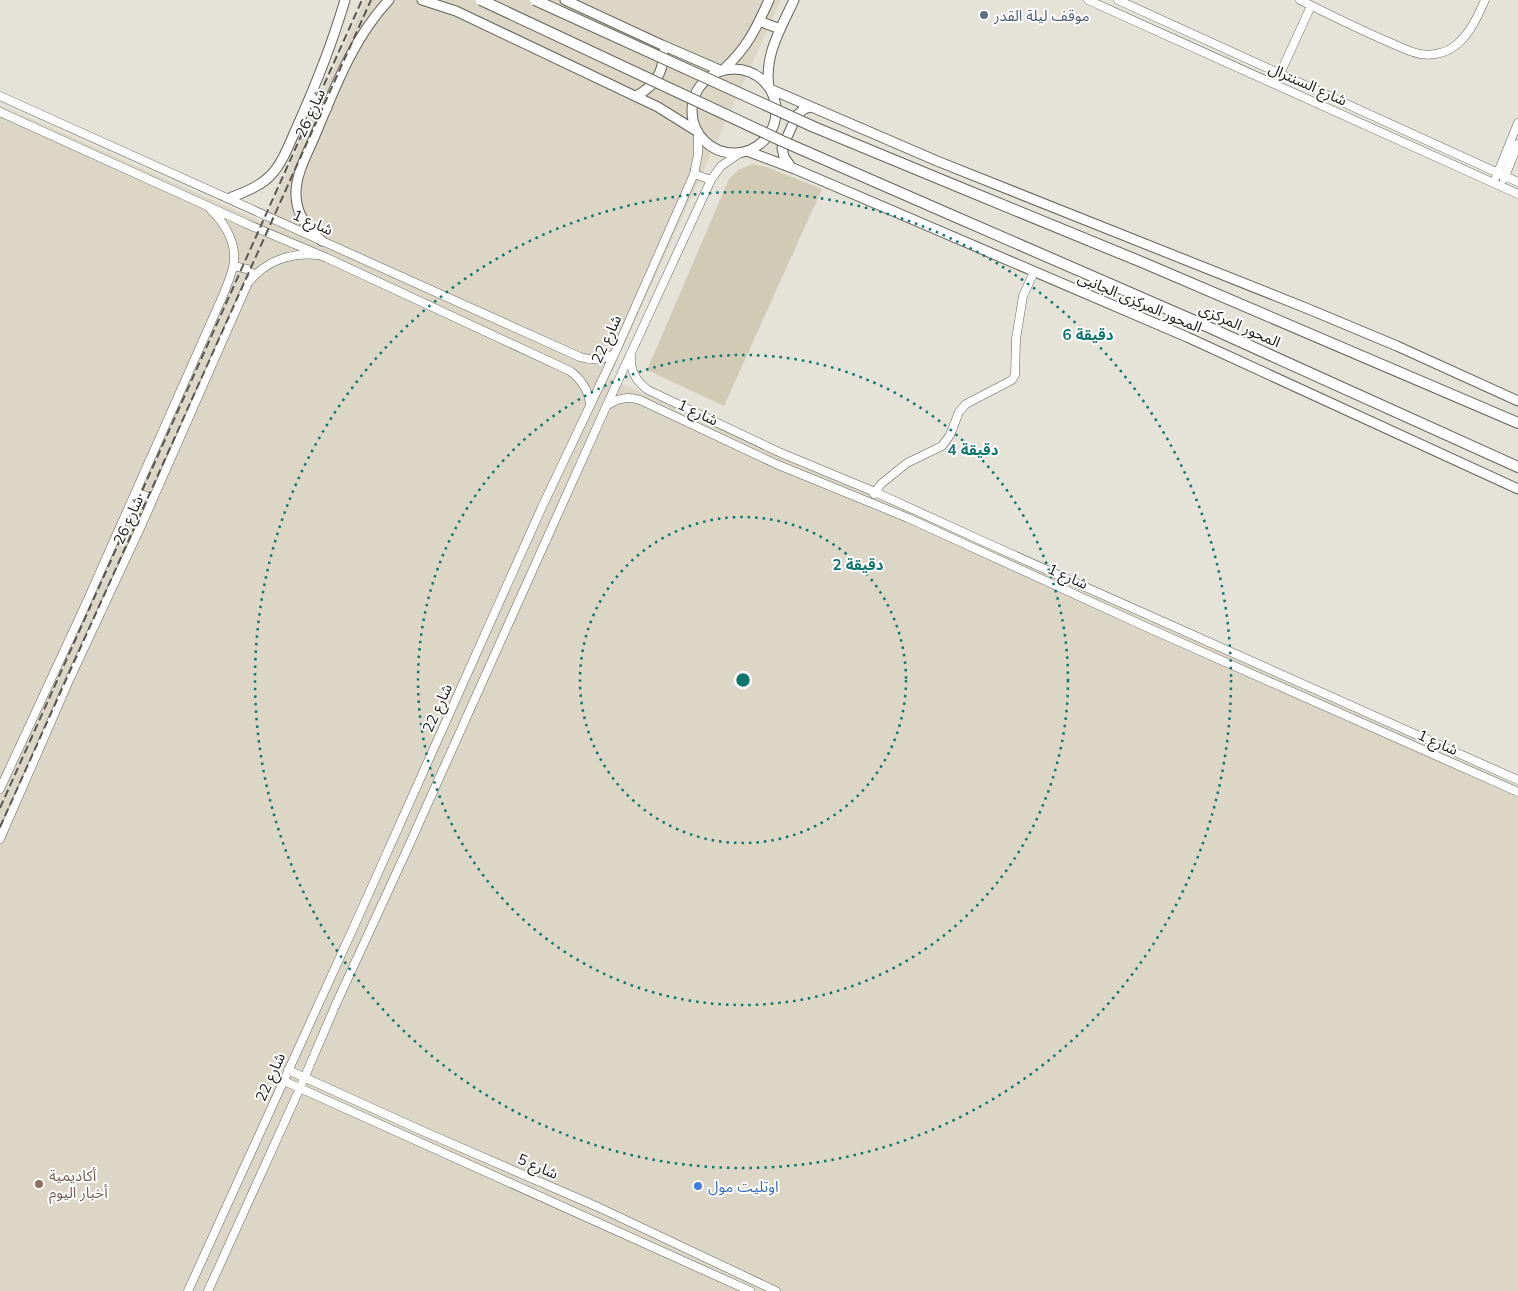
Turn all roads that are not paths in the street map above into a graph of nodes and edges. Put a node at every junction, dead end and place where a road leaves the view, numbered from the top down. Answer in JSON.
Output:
{"nodes":[{"id":1,"x":345,"y":0,"type":"edge"},
{"id":2,"x":389,"y":0,"type":"edge"},
{"id":3,"x":422,"y":0,"type":"edge"},
{"id":4,"x":481,"y":0,"type":"edge"},
{"id":5,"x":536,"y":0,"type":"edge"},
{"id":6,"x":565,"y":0,"type":"edge"},
{"id":7,"x":769,"y":0,"type":"edge"},
{"id":8,"x":794,"y":0,"type":"edge"},
{"id":9,"x":1088,"y":0,"type":"edge"},
{"id":10,"x":1110,"y":0,"type":"edge"},
{"id":11,"x":1119,"y":0,"type":"edge"},
{"id":12,"x":1300,"y":0,"type":"edge"},
{"id":13,"x":1485,"y":0,"type":"edge"},
{"id":14,"x":1312,"y":6,"type":"junction"},
{"id":15,"x":1110,"y":10,"type":"junction"},
{"id":16,"x":760,"y":21,"type":"junction"},
{"id":17,"x":780,"y":29,"type":"junction"},
{"id":18,"x":662,"y":45,"type":"junction"},
{"id":19,"x":722,"y":71,"type":"junction"},
{"id":20,"x":1280,"y":74,"type":"junction"},
{"id":21,"x":1275,"y":85,"type":"junction"},
{"id":22,"x":770,"y":88,"type":"junction"},
{"id":23,"x":0,"y":96,"type":"edge"},
{"id":24,"x":311,"y":96,"type":"junction"},
{"id":25,"x":636,"y":96,"type":"junction"},
{"id":26,"x":811,"y":107,"type":"junction"},
{"id":27,"x":327,"y":108,"type":"junction"},
{"id":28,"x":0,"y":112,"type":"edge"},
{"id":29,"x":1518,"y":123,"type":"edge"},
{"id":30,"x":698,"y":132,"type":"junction"},
{"id":31,"x":1518,"y":144,"type":"edge"},
{"id":32,"x":743,"y":152,"type":"junction"},
{"id":33,"x":792,"y":168,"type":"junction"},
{"id":34,"x":694,"y":174,"type":"junction"},
{"id":35,"x":1501,"y":175,"type":"junction"},
{"id":36,"x":711,"y":180,"type":"junction"},
{"id":37,"x":1518,"y":182,"type":"edge"},
{"id":38,"x":1497,"y":184,"type":"junction"},
{"id":39,"x":1518,"y":194,"type":"edge"},
{"id":40,"x":230,"y":198,"type":"junction"},
{"id":41,"x":206,"y":206,"type":"junction"},
{"id":42,"x":322,"y":241,"type":"junction"},
{"id":43,"x":318,"y":255,"type":"junction"},
{"id":44,"x":234,"y":266,"type":"junction"},
{"id":45,"x":1034,"y":272,"type":"junction"},
{"id":46,"x":254,"y":276,"type":"junction"},
{"id":47,"x":468,"y":306,"type":"junction"},
{"id":48,"x":461,"y":320,"type":"junction"},
{"id":49,"x":615,"y":353,"type":"junction"},
{"id":50,"x":631,"y":355,"type":"junction"},
{"id":51,"x":1518,"y":401,"type":"edge"},
{"id":52,"x":590,"y":404,"type":"junction"},
{"id":53,"x":606,"y":407,"type":"junction"},
{"id":54,"x":1492,"y":411,"type":"junction"},
{"id":55,"x":1518,"y":416,"type":"edge"},
{"id":56,"x":1518,"y":423,"type":"edge"},
{"id":57,"x":1517,"y":467,"type":"edge"},
{"id":58,"x":1518,"y":489,"type":"edge"},
{"id":59,"x":136,"y":492,"type":"junction"},
{"id":60,"x":875,"y":492,"type":"junction"},
{"id":61,"x":153,"y":499,"type":"junction"},
{"id":62,"x":870,"y":503,"type":"junction"},
{"id":63,"x":502,"y":595,"type":"junction"},
{"id":64,"x":518,"y":603,"type":"junction"},
{"id":65,"x":1315,"y":690,"type":"junction"},
{"id":66,"x":1310,"y":700,"type":"junction"},
{"id":67,"x":1518,"y":780,"type":"edge"},
{"id":68,"x":0,"y":789,"type":"edge"},
{"id":69,"x":1518,"y":792,"type":"edge"},
{"id":70,"x":0,"y":839,"type":"edge"},
{"id":71,"x":390,"y":845,"type":"junction"},
{"id":72,"x":406,"y":852,"type":"junction"},
{"id":73,"x":288,"y":1070,"type":"junction"},
{"id":74,"x":304,"y":1077,"type":"junction"},
{"id":75,"x":284,"y":1081,"type":"junction"},
{"id":76,"x":300,"y":1088,"type":"junction"},
{"id":77,"x":188,"y":1291,"type":"edge"},
{"id":78,"x":208,"y":1291,"type":"edge"},
{"id":79,"x":750,"y":1291,"type":"edge"},
{"id":80,"x":776,"y":1291,"type":"edge"}],
"edges":[{"from":1,"to":24,"type":"main road","name":"شارع 26"},
{"from":2,"to":27,"type":"main road","name":"شارع 26"},
{"from":3,"to":25,"type":"main road"},
{"from":4,"to":57,"type":"highway","name":"المحور المركزى","bridge":true},
{"from":5,"to":54,"type":"highway","name":"المحور المركزى","bridge":true},
{"from":6,"to":18,"type":"main road"},
{"from":7,"to":16,"type":"main road"},
{"from":8,"to":17,"type":"main road"},
{"from":9,"to":15,"type":"street","name":"شارع السنترال"},
{"from":10,"to":15,"type":"street"},
{"from":11,"to":15,"type":"street"},
{"from":11,"to":20,"type":"street","name":"شارع السنترال"},
{"from":12,"to":14,"type":"street"},
{"from":13,"to":14,"type":"street"},
{"from":14,"to":20,"type":"street"},
{"from":15,"to":21,"type":"street","name":"شارع السنترال"},
{"from":16,"to":17,"type":"main road"},
{"from":16,"to":19,"type":"main road"},
{"from":17,"to":22,"type":"main road"},
{"from":18,"to":19,"type":"main road"},
{"from":18,"to":25,"type":"main road"},
{"from":19,"to":22,"type":"main road"},
{"from":19,"to":30,"type":"main road"},
{"from":20,"to":21,"type":"street"},
{"from":20,"to":35,"type":"street","name":"شارع السنترال"},
{"from":21,"to":38,"type":"street","name":"شارع السنترال"},
{"from":22,"to":26,"type":"main road"},
{"from":22,"to":32,"type":"main road"},
{"from":23,"to":40,"type":"street","name":"شارع 1"},
{"from":24,"to":27,"type":"main road"},
{"from":24,"to":40,"type":"main road","name":"شارع 26"},
{"from":25,"to":30,"type":"main road"},
{"from":26,"to":33,"type":"main road"},
{"from":26,"to":51,"type":"main road"},
{"from":27,"to":42,"type":"main road","name":"شارع 26"},
{"from":28,"to":41,"type":"street","name":"شارع 1"},
{"from":29,"to":35,"type":"street"},
{"from":30,"to":32,"type":"main road"},
{"from":30,"to":34,"type":"street","name":"شارع 22"},
{"from":31,"to":35,"type":"street"},
{"from":32,"to":33,"type":"main road","name":"المحور المركزى الجانبى"},
{"from":32,"to":36,"type":"street","name":"شارع 22"},
{"from":33,"to":45,"type":"main road","name":"المحور المركزى الجانبى"},
{"from":34,"to":36,"type":"street"},
{"from":34,"to":49,"type":"street","name":"شارع 22"},
{"from":35,"to":37,"type":"street","name":"شارع السنترال"},
{"from":35,"to":38,"type":"street"},
{"from":36,"to":50,"type":"street","name":"شارع 22"},
{"from":38,"to":39,"type":"street","name":"شارع السنترال"},
{"from":40,"to":42,"type":"street","name":"شارع 1"},
{"from":41,"to":43,"type":"street","name":"شارع 1"},
{"from":41,"to":44,"type":"street","name":"شارع 26"},
{"from":42,"to":47,"type":"street","name":"شارع 1"},
{"from":43,"to":46,"type":"street","name":"شارع 26"},
{"from":43,"to":48,"type":"street","name":"شارع 1"},
{"from":44,"to":46,"type":"street"},
{"from":44,"to":59,"type":"street","name":"شارع 26"},
{"from":45,"to":58,"type":"main road","name":"المحور المركزى الجانبى"},
{"from":45,"to":60,"type":"street"},
{"from":46,"to":61,"type":"street","name":"شارع 26"},
{"from":47,"to":48,"type":"street"},
{"from":47,"to":49,"type":"street","name":"شارع 1"},
{"from":48,"to":52,"type":"street","name":"شارع 1"},
{"from":49,"to":52,"type":"street","name":"شارع 22"},
{"from":50,"to":53,"type":"street","name":"شارع 22"},
{"from":50,"to":60,"type":"street","name":"شارع 1"},
{"from":52,"to":63,"type":"street","name":"شارع 22"},
{"from":53,"to":62,"type":"street","name":"شارع 1"},
{"from":53,"to":64,"type":"street","name":"شارع 22"},
{"from":54,"to":55,"type":"highway"},
{"from":54,"to":56,"type":"highway","name":"المحور المركزى"},
{"from":59,"to":61,"type":"street"},
{"from":59,"to":68,"type":"street","name":"شارع 26"},
{"from":60,"to":62,"type":"street"},
{"from":60,"to":65,"type":"street","name":"شارع 1"},
{"from":61,"to":70,"type":"street","name":"شارع 26"},
{"from":62,"to":66,"type":"street","name":"شارع 1"},
{"from":63,"to":64,"type":"street"},
{"from":63,"to":71,"type":"street","name":"شارع 22"},
{"from":64,"to":72,"type":"street","name":"شارع 22"},
{"from":65,"to":66,"type":"street"},
{"from":65,"to":67,"type":"street","name":"شارع 1"},
{"from":66,"to":69,"type":"street","name":"شارع 1"},
{"from":71,"to":72,"type":"street"},
{"from":71,"to":73,"type":"street","name":"شارع 22"},
{"from":72,"to":74,"type":"street","name":"شارع 22"},
{"from":73,"to":74,"type":"street","name":"شارع 5"},
{"from":73,"to":75,"type":"street","name":"شارع 22"},
{"from":74,"to":76,"type":"street","name":"شارع 22"},
{"from":74,"to":80,"type":"street","name":"شارع 5"},
{"from":75,"to":76,"type":"street","name":"شارع 5"},
{"from":75,"to":77,"type":"street","name":"شارع 22"},
{"from":76,"to":78,"type":"street","name":"شارع 22"},
{"from":76,"to":79,"type":"street","name":"شارع 5"}]}
